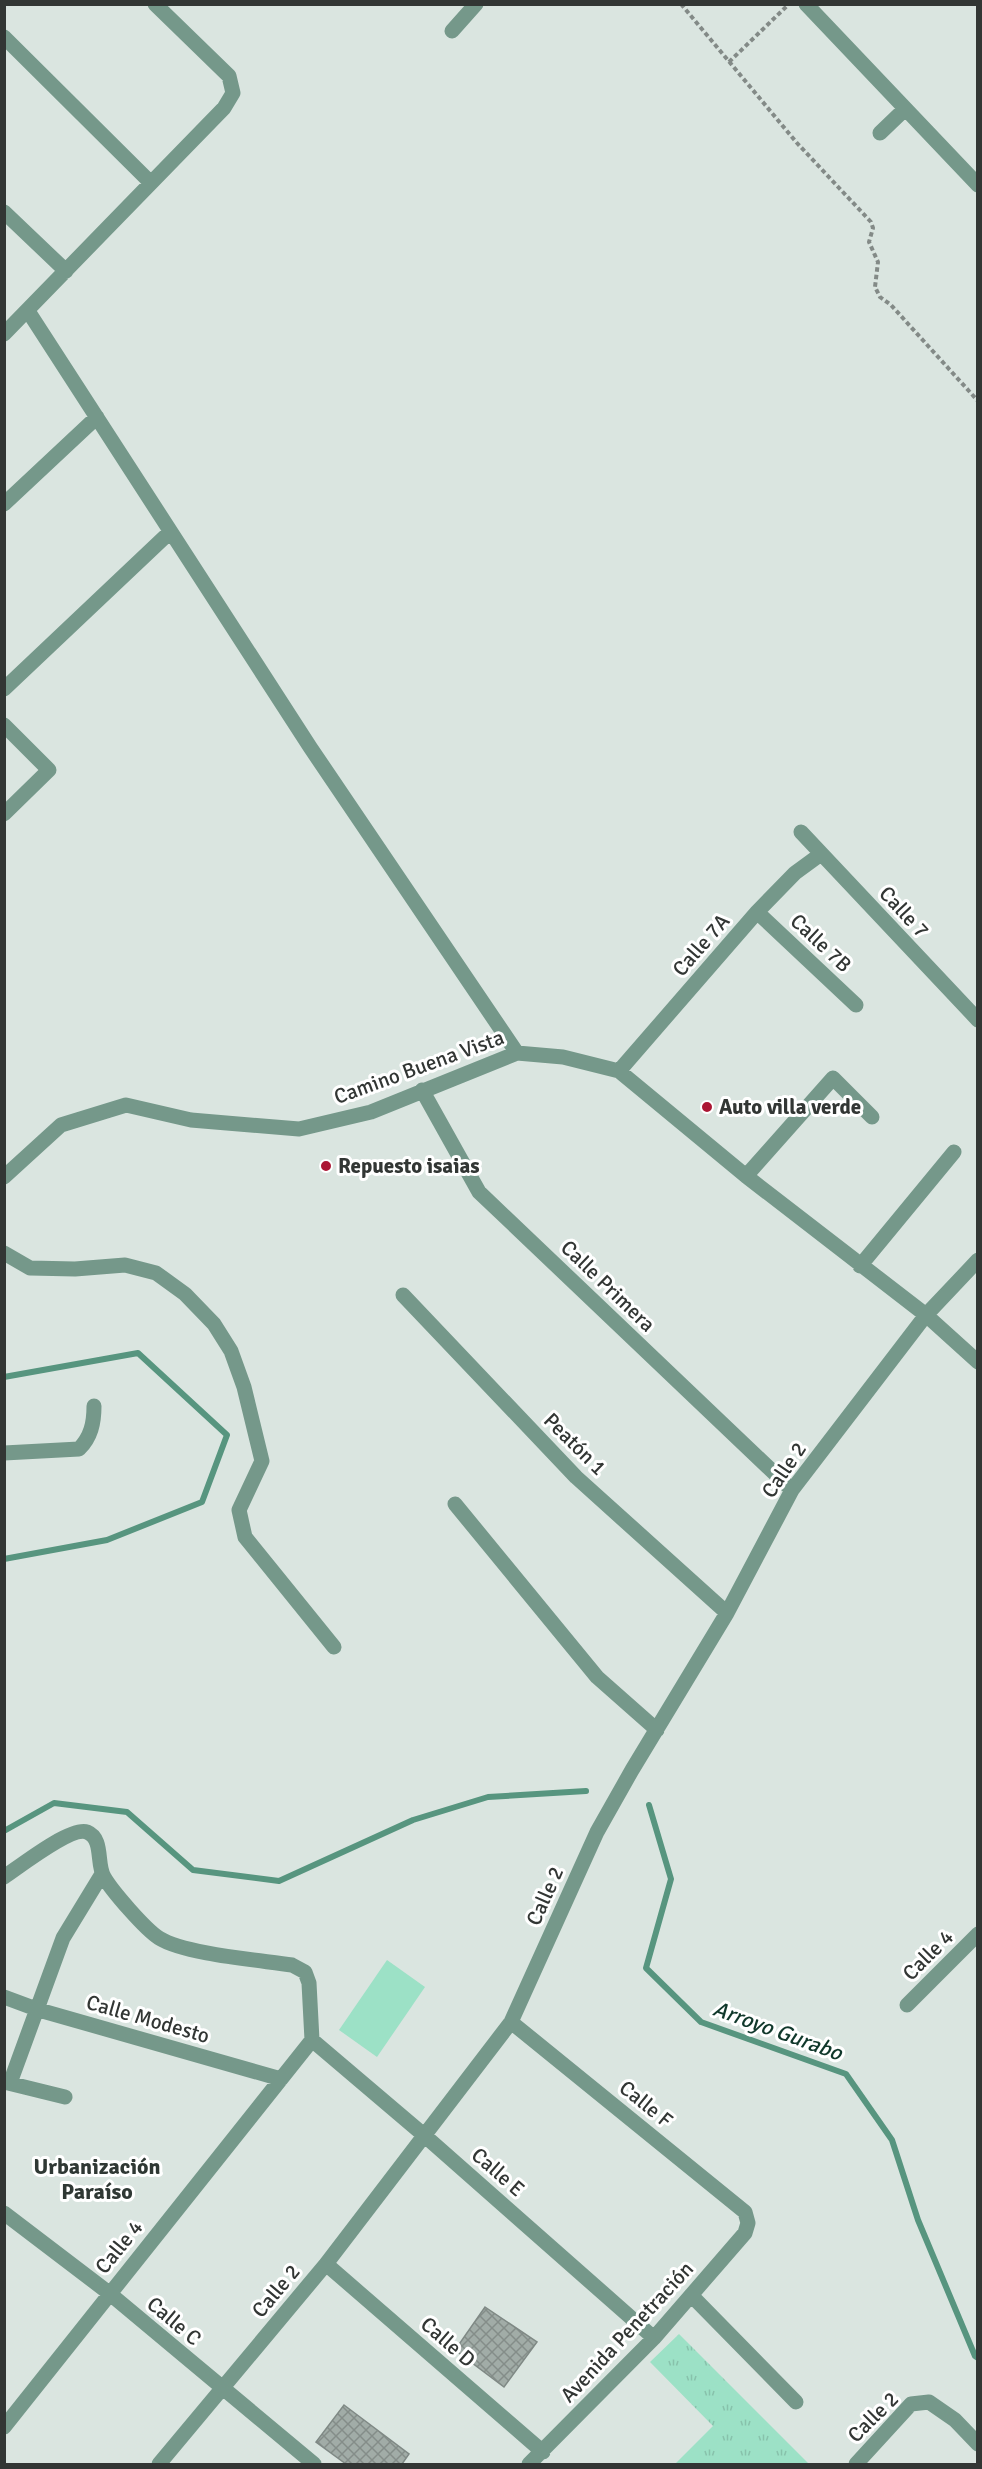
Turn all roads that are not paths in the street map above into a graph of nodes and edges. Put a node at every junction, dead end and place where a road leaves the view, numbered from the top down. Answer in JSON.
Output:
{"nodes":[{"id":1,"x":155,"y":4,"type":"edge"},
{"id":2,"x":476,"y":4,"type":"edge"},
{"id":3,"x":806,"y":4,"type":"edge"},
{"id":4,"x":452,"y":31,"type":"dead end"},
{"id":5,"x":4,"y":38,"type":"edge"},
{"id":6,"x":905,"y":109,"type":"junction"},
{"id":7,"x":880,"y":133,"type":"dead end"},
{"id":8,"x":151,"y":183,"type":"junction"},
{"id":9,"x":978,"y":185,"type":"edge"},
{"id":10,"x":4,"y":212,"type":"edge"},
{"id":11,"x":66,"y":271,"type":"junction"},
{"id":12,"x":28,"y":311,"type":"junction"},
{"id":13,"x":4,"y":334,"type":"edge"},
{"id":14,"x":97,"y":417,"type":"junction"},
{"id":15,"x":4,"y":504,"type":"edge"},
{"id":16,"x":170,"y":532,"type":"junction"},
{"id":17,"x":4,"y":689,"type":"edge"},
{"id":18,"x":4,"y":725,"type":"edge"},
{"id":19,"x":4,"y":814,"type":"edge"},
{"id":20,"x":801,"y":832,"type":"dead end"},
{"id":21,"x":821,"y":854,"type":"junction"},
{"id":22,"x":757,"y":912,"type":"junction"},
{"id":23,"x":856,"y":1005,"type":"dead end"},
{"id":24,"x":978,"y":1020,"type":"edge"},
{"id":25,"x":517,"y":1053,"type":"junction"},
{"id":26,"x":619,"y":1071,"type":"junction"},
{"id":27,"x":422,"y":1090,"type":"junction"},
{"id":28,"x":872,"y":1117,"type":"dead end"},
{"id":29,"x":954,"y":1152,"type":"dead end"},
{"id":30,"x":746,"y":1176,"type":"junction"},
{"id":31,"x":4,"y":1177,"type":"edge"},
{"id":32,"x":4,"y":1253,"type":"edge"},
{"id":33,"x":860,"y":1266,"type":"junction"},
{"id":34,"x":975,"y":1267,"type":"edge"},
{"id":35,"x":403,"y":1295,"type":"dead end"},
{"id":36,"x":926,"y":1315,"type":"junction"},
{"id":37,"x":978,"y":1362,"type":"edge"},
{"id":38,"x":94,"y":1406,"type":"dead end"},
{"id":39,"x":4,"y":1453,"type":"edge"},
{"id":40,"x":792,"y":1490,"type":"junction"},
{"id":41,"x":455,"y":1503,"type":"dead end"},
{"id":42,"x":727,"y":1613,"type":"junction"},
{"id":43,"x":334,"y":1647,"type":"dead end"},
{"id":44,"x":657,"y":1730,"type":"junction"},
{"id":45,"x":102,"y":1874,"type":"junction"},
{"id":46,"x":4,"y":1877,"type":"edge"},
{"id":47,"x":978,"y":1934,"type":"edge"},
{"id":48,"x":4,"y":1997,"type":"edge"},
{"id":49,"x":907,"y":2005,"type":"dead end"},
{"id":50,"x":39,"y":2010,"type":"junction"},
{"id":51,"x":511,"y":2022,"type":"junction"},
{"id":52,"x":312,"y":2040,"type":"junction"},
{"id":53,"x":281,"y":2079,"type":"junction"},
{"id":54,"x":7,"y":2082,"type":"edge"},
{"id":55,"x":65,"y":2097,"type":"dead end"},
{"id":56,"x":425,"y":2136,"type":"junction"},
{"id":57,"x":4,"y":2213,"type":"edge"},
{"id":58,"x":748,"y":2223,"type":"joint"},
{"id":59,"x":326,"y":2264,"type":"junction"},
{"id":60,"x":109,"y":2293,"type":"junction"},
{"id":61,"x":691,"y":2295,"type":"junction"},
{"id":62,"x":654,"y":2338,"type":"junction"},
{"id":63,"x":221,"y":2388,"type":"junction"},
{"id":64,"x":796,"y":2402,"type":"dead end"},
{"id":65,"x":4,"y":2427,"type":"edge"},
{"id":66,"x":978,"y":2444,"type":"edge"},
{"id":67,"x":543,"y":2452,"type":"junction"},
{"id":68,"x":159,"y":2464,"type":"edge"},
{"id":69,"x":314,"y":2464,"type":"edge"},
{"id":70,"x":529,"y":2464,"type":"edge"},
{"id":71,"x":856,"y":2464,"type":"edge"}],
"edges":[{"from":1,"to":8,"type":"street"},
{"from":2,"to":4,"type":"street"},
{"from":3,"to":6,"type":"street"},
{"from":5,"to":8,"type":"street"},
{"from":6,"to":7,"type":"street"},
{"from":6,"to":9,"type":"street"},
{"from":8,"to":11,"type":"street"},
{"from":10,"to":11,"type":"street"},
{"from":11,"to":12,"type":"street"},
{"from":12,"to":13,"type":"street"},
{"from":12,"to":14,"type":"street"},
{"from":14,"to":15,"type":"street"},
{"from":14,"to":16,"type":"street"},
{"from":16,"to":17,"type":"street"},
{"from":16,"to":25,"type":"street"},
{"from":18,"to":19,"type":"street"},
{"from":20,"to":21,"type":"street","name":"Calle 7"},
{"from":21,"to":22,"type":"street","name":"Calle 7A"},
{"from":21,"to":24,"type":"street","name":"Calle 7"},
{"from":22,"to":23,"type":"street","name":"Calle 7B"},
{"from":22,"to":26,"type":"street","name":"Calle 7A"},
{"from":25,"to":26,"type":"street","name":"Camino Buena Vista"},
{"from":25,"to":27,"type":"street","name":"Camino Buena Vista"},
{"from":26,"to":30,"type":"street","name":"Camino Buena Vista"},
{"from":27,"to":31,"type":"street","name":"Camino Buena Vista"},
{"from":27,"to":40,"type":"street","name":"Calle Primera"},
{"from":28,"to":30,"type":"street"},
{"from":29,"to":33,"type":"street"},
{"from":30,"to":33,"type":"street","name":"Camino Buena Vista"},
{"from":32,"to":43,"type":"street"},
{"from":33,"to":36,"type":"street","name":"Camino Buena Vista"},
{"from":34,"to":36,"type":"street"},
{"from":35,"to":42,"type":"street","name":"Peatón 1"},
{"from":36,"to":37,"type":"street","name":"Camino Buena Vista"},
{"from":36,"to":40,"type":"street","name":"Calle 2"},
{"from":38,"to":39,"type":"street"},
{"from":40,"to":42,"type":"street","name":"Calle 2"},
{"from":41,"to":44,"type":"street"},
{"from":42,"to":44,"type":"street","name":"Calle 2"},
{"from":44,"to":51,"type":"street","name":"Calle 2"},
{"from":45,"to":46,"type":"street"},
{"from":45,"to":50,"type":"street"},
{"from":45,"to":52,"type":"street"},
{"from":47,"to":49,"type":"street","name":"Calle 4"},
{"from":48,"to":50,"type":"street","name":"Calle Modesto"},
{"from":50,"to":53,"type":"street","name":"Calle Modesto"},
{"from":50,"to":54,"type":"street"},
{"from":51,"to":56,"type":"street","name":"Calle 2"},
{"from":51,"to":58,"type":"street","name":"Calle F"},
{"from":52,"to":53,"type":"street","name":"Calle 4"},
{"from":52,"to":56,"type":"street","name":"Calle E"},
{"from":53,"to":60,"type":"street","name":"Calle 4"},
{"from":54,"to":55,"type":"street"},
{"from":56,"to":59,"type":"street","name":"Calle 2"},
{"from":56,"to":62,"type":"street","name":"Calle E"},
{"from":57,"to":60,"type":"street","name":"Calle C"},
{"from":58,"to":61,"type":"street","name":"Avenida Penetración"},
{"from":59,"to":63,"type":"street","name":"Calle 2"},
{"from":59,"to":67,"type":"street","name":"Calle D"},
{"from":60,"to":63,"type":"street","name":"Calle C"},
{"from":60,"to":65,"type":"street","name":"Calle 4"},
{"from":61,"to":62,"type":"street","name":"Avenida Penetración"},
{"from":61,"to":64,"type":"street"},
{"from":62,"to":67,"type":"street","name":"Avenida Penetración"},
{"from":63,"to":68,"type":"street","name":"Calle 2"},
{"from":63,"to":69,"type":"street","name":"Calle C"},
{"from":66,"to":71,"type":"street","name":"Calle 2"},
{"from":67,"to":70,"type":"street","name":"Avenida Penetración"}]}
